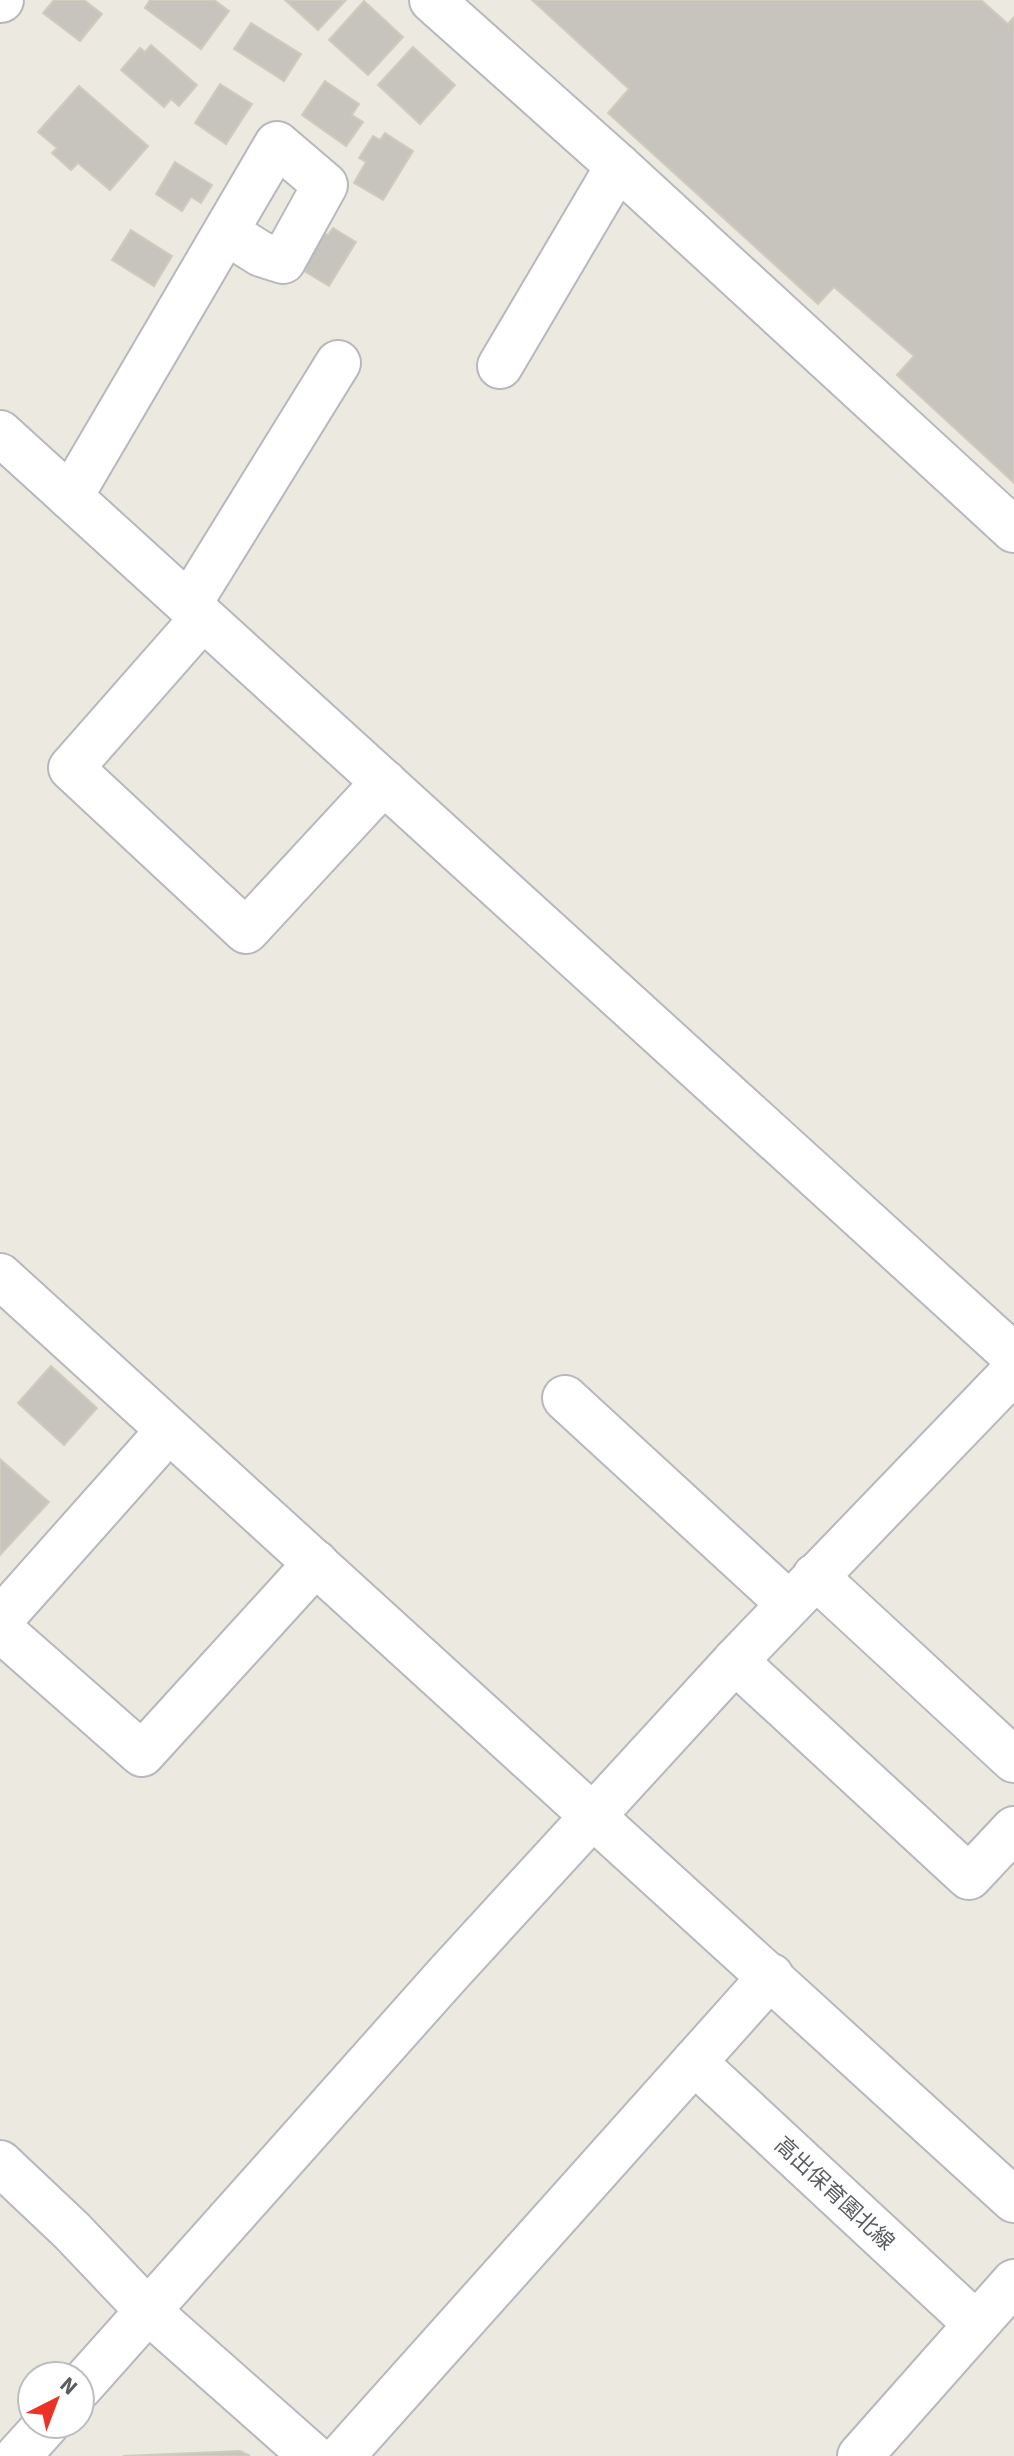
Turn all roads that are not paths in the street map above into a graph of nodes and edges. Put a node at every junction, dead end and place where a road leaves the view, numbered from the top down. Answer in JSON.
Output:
{"nodes":[{"id":1,"x":432,"y":0,"type":"edge"},
{"id":2,"x":618,"y":166,"type":"junction"},
{"id":3,"x":226,"y":232,"type":"dead end"},
{"id":4,"x":338,"y":363,"type":"dead end"},
{"id":5,"x":500,"y":366,"type":"dead end"},
{"id":6,"x":0,"y":433,"type":"edge"},
{"id":7,"x":70,"y":497,"type":"junction"},
{"id":8,"x":1014,"y":530,"type":"edge"},
{"id":9,"x":196,"y":611,"type":"junction"},
{"id":10,"x":384,"y":782,"type":"junction"},
{"id":11,"x":0,"y":1276,"type":"edge"},
{"id":12,"x":1014,"y":1356,"type":"edge"},
{"id":13,"x":1014,"y":1371,"type":"edge"},
{"id":14,"x":565,"y":1398,"type":"dead end"},
{"id":15,"x":168,"y":1431,"type":"junction"},
{"id":16,"x":316,"y":1563,"type":"junction"},
{"id":17,"x":802,"y":1589,"type":"junction"},
{"id":18,"x":0,"y":1620,"type":"edge"},
{"id":19,"x":0,"y":1629,"type":"edge"},
{"id":20,"x":735,"y":1661,"type":"junction"},
{"id":21,"x":1014,"y":1760,"type":"edge"},
{"id":22,"x":594,"y":1815,"type":"junction"},
{"id":23,"x":1014,"y":1829,"type":"edge"},
{"id":24,"x":771,"y":1976,"type":"junction"},
{"id":25,"x":694,"y":2062,"type":"junction"},
{"id":26,"x":0,"y":2163,"type":"edge"},
{"id":27,"x":1014,"y":2200,"type":"edge"},
{"id":28,"x":1014,"y":2282,"type":"edge"},
{"id":29,"x":148,"y":2311,"type":"junction"},
{"id":30,"x":976,"y":2324,"type":"junction"},
{"id":31,"x":96,"y":2369,"type":"edge"},
{"id":32,"x":32,"y":2440,"type":"edge"},
{"id":33,"x":18,"y":2456,"type":"edge"},
{"id":34,"x":312,"y":2456,"type":"edge"},
{"id":35,"x":342,"y":2456,"type":"edge"},
{"id":36,"x":860,"y":2456,"type":"edge"}],
"edges":[{"from":1,"to":2,"type":"street"},
{"from":2,"to":5,"type":"street"},
{"from":2,"to":8,"type":"street"},
{"from":3,"to":7,"type":"street"},
{"from":4,"to":9,"type":"street"},
{"from":6,"to":7,"type":"street"},
{"from":7,"to":9,"type":"street"},
{"from":9,"to":10,"type":"street"},
{"from":9,"to":10,"type":"street"},
{"from":10,"to":12,"type":"street"},
{"from":11,"to":15,"type":"street"},
{"from":13,"to":17,"type":"street"},
{"from":14,"to":17,"type":"street"},
{"from":15,"to":16,"type":"street"},
{"from":15,"to":18,"type":"street"},
{"from":16,"to":19,"type":"street"},
{"from":16,"to":22,"type":"street"},
{"from":17,"to":20,"type":"street"},
{"from":17,"to":21,"type":"street"},
{"from":20,"to":22,"type":"street"},
{"from":20,"to":23,"type":"street"},
{"from":22,"to":24,"type":"street"},
{"from":22,"to":29,"type":"street"},
{"from":24,"to":25,"type":"street"},
{"from":24,"to":27,"type":"street"},
{"from":25,"to":30,"type":"street","name":"高出保育園北線"},
{"from":25,"to":35,"type":"street"},
{"from":26,"to":29,"type":"street"},
{"from":28,"to":30,"type":"street"},
{"from":29,"to":31,"type":"street"},
{"from":29,"to":34,"type":"street"},
{"from":30,"to":36,"type":"street"},
{"from":32,"to":33,"type":"street"}]}
